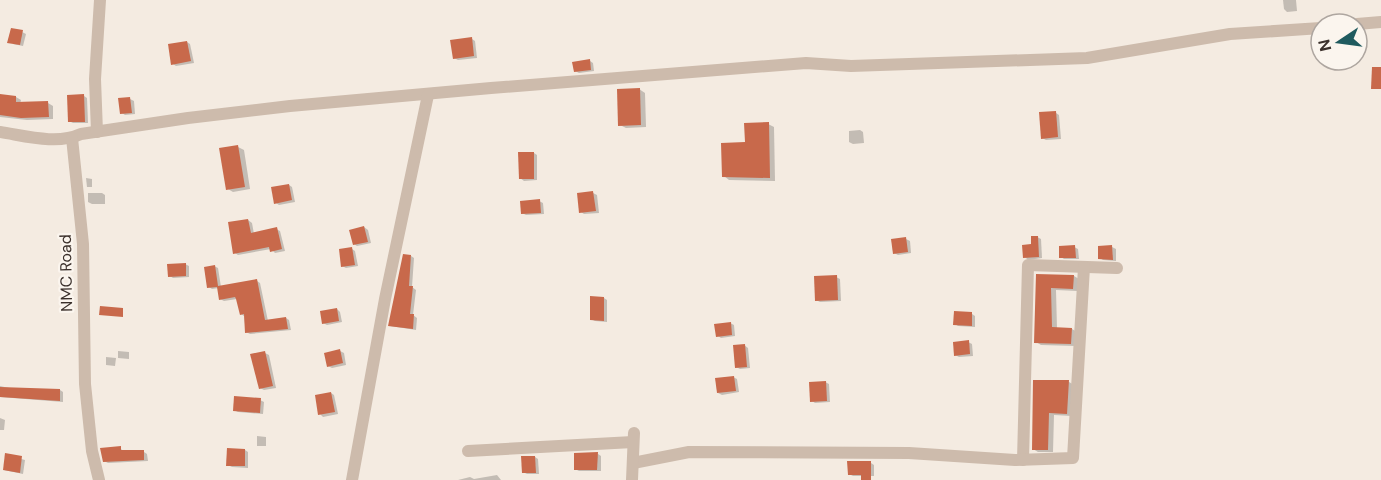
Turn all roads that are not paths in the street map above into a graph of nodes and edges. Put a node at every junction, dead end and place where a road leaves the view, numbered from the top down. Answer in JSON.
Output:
{"nodes":[{"id":1,"x":100,"y":0,"type":"edge"},
{"id":2,"x":1309,"y":29,"type":"edge"},
{"id":3,"x":428,"y":94,"type":"junction"},
{"id":4,"x":0,"y":132,"type":"edge"},
{"id":5,"x":97,"y":132,"type":"junction"},
{"id":6,"x":72,"y":138,"type":"junction"},
{"id":7,"x":1084,"y":267,"type":"junction"},
{"id":8,"x":1117,"y":268,"type":"dead end"},
{"id":9,"x":468,"y":451,"type":"dead end"},
{"id":10,"x":1023,"y":460,"type":"junction"},
{"id":11,"x":633,"y":463,"type":"junction"},
{"id":12,"x":99,"y":480,"type":"edge"},
{"id":13,"x":352,"y":480,"type":"edge"},
{"id":14,"x":632,"y":480,"type":"edge"}],
"edges":[{"from":1,"to":5,"type":"street"},
{"from":2,"to":3,"type":"street"},
{"from":3,"to":5,"type":"street"},
{"from":3,"to":13,"type":"street"},
{"from":4,"to":6,"type":"street"},
{"from":5,"to":6,"type":"street"},
{"from":6,"to":12,"type":"street","name":"NMC Road"},
{"from":7,"to":8,"type":"street"},
{"from":7,"to":10,"type":"street"},
{"from":7,"to":10,"type":"street"},
{"from":9,"to":11,"type":"street"},
{"from":10,"to":11,"type":"street"},
{"from":11,"to":14,"type":"street"}]}
